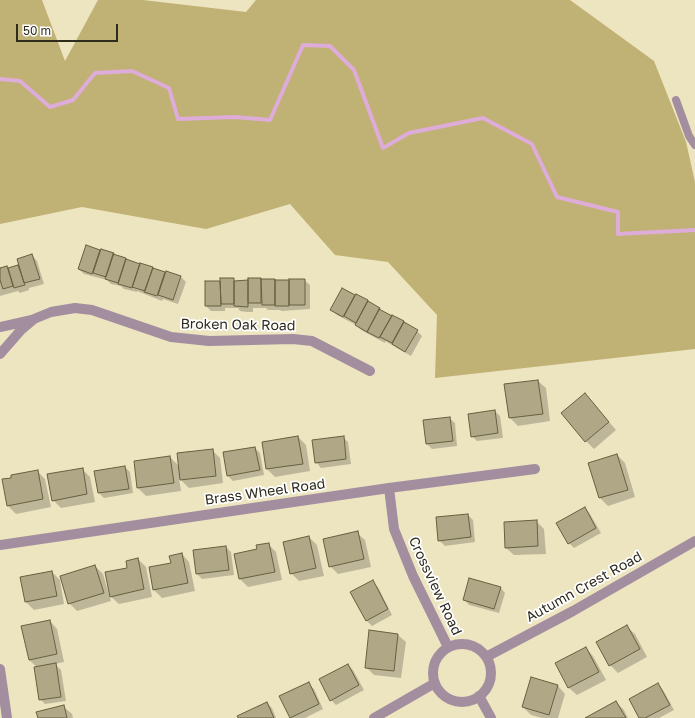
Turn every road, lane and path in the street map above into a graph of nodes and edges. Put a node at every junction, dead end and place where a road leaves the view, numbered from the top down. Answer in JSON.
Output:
{"nodes":[{"id":1,"x":676,"y":100,"type":"dead end"},
{"id":2,"x":695,"y":145,"type":"edge"},
{"id":3,"x":34,"y":319,"type":"junction"},
{"id":4,"x":0,"y":327,"type":"edge"},
{"id":5,"x":0,"y":354,"type":"edge"},
{"id":6,"x":370,"y":371,"type":"dead end"},
{"id":7,"x":535,"y":469,"type":"dead end"},
{"id":8,"x":389,"y":488,"type":"junction"},
{"id":9,"x":695,"y":541,"type":"edge"},
{"id":10,"x":0,"y":545,"type":"edge"},
{"id":11,"x":448,"y":647,"type":"junction"},
{"id":12,"x":486,"y":657,"type":"junction"},
{"id":13,"x":0,"y":669,"type":"edge"},
{"id":14,"x":435,"y":683,"type":"junction"},
{"id":15,"x":479,"y":696,"type":"junction"},
{"id":16,"x":7,"y":718,"type":"edge"},
{"id":17,"x":374,"y":718,"type":"edge"},
{"id":18,"x":491,"y":718,"type":"edge"}],
"edges":[{"from":1,"to":2,"type":"lane"},
{"from":3,"to":4,"type":"street"},
{"from":3,"to":5,"type":"street","name":"Broken Oak Road"},
{"from":3,"to":6,"type":"street","name":"Broken Oak Road"},
{"from":7,"to":8,"type":"street","name":"Brass Wheel Road"},
{"from":8,"to":10,"type":"street","name":"Brass Wheel Road"},
{"from":8,"to":11,"type":"street","name":"Crossview Road"},
{"from":9,"to":12,"type":"street","name":"Autumn Crest Road"},
{"from":11,"to":12,"type":"street"},
{"from":11,"to":14,"type":"street"},
{"from":12,"to":15,"type":"street"},
{"from":13,"to":16,"type":"street"},
{"from":14,"to":15,"type":"street"},
{"from":14,"to":17,"type":"street"},
{"from":15,"to":18,"type":"street"}]}
